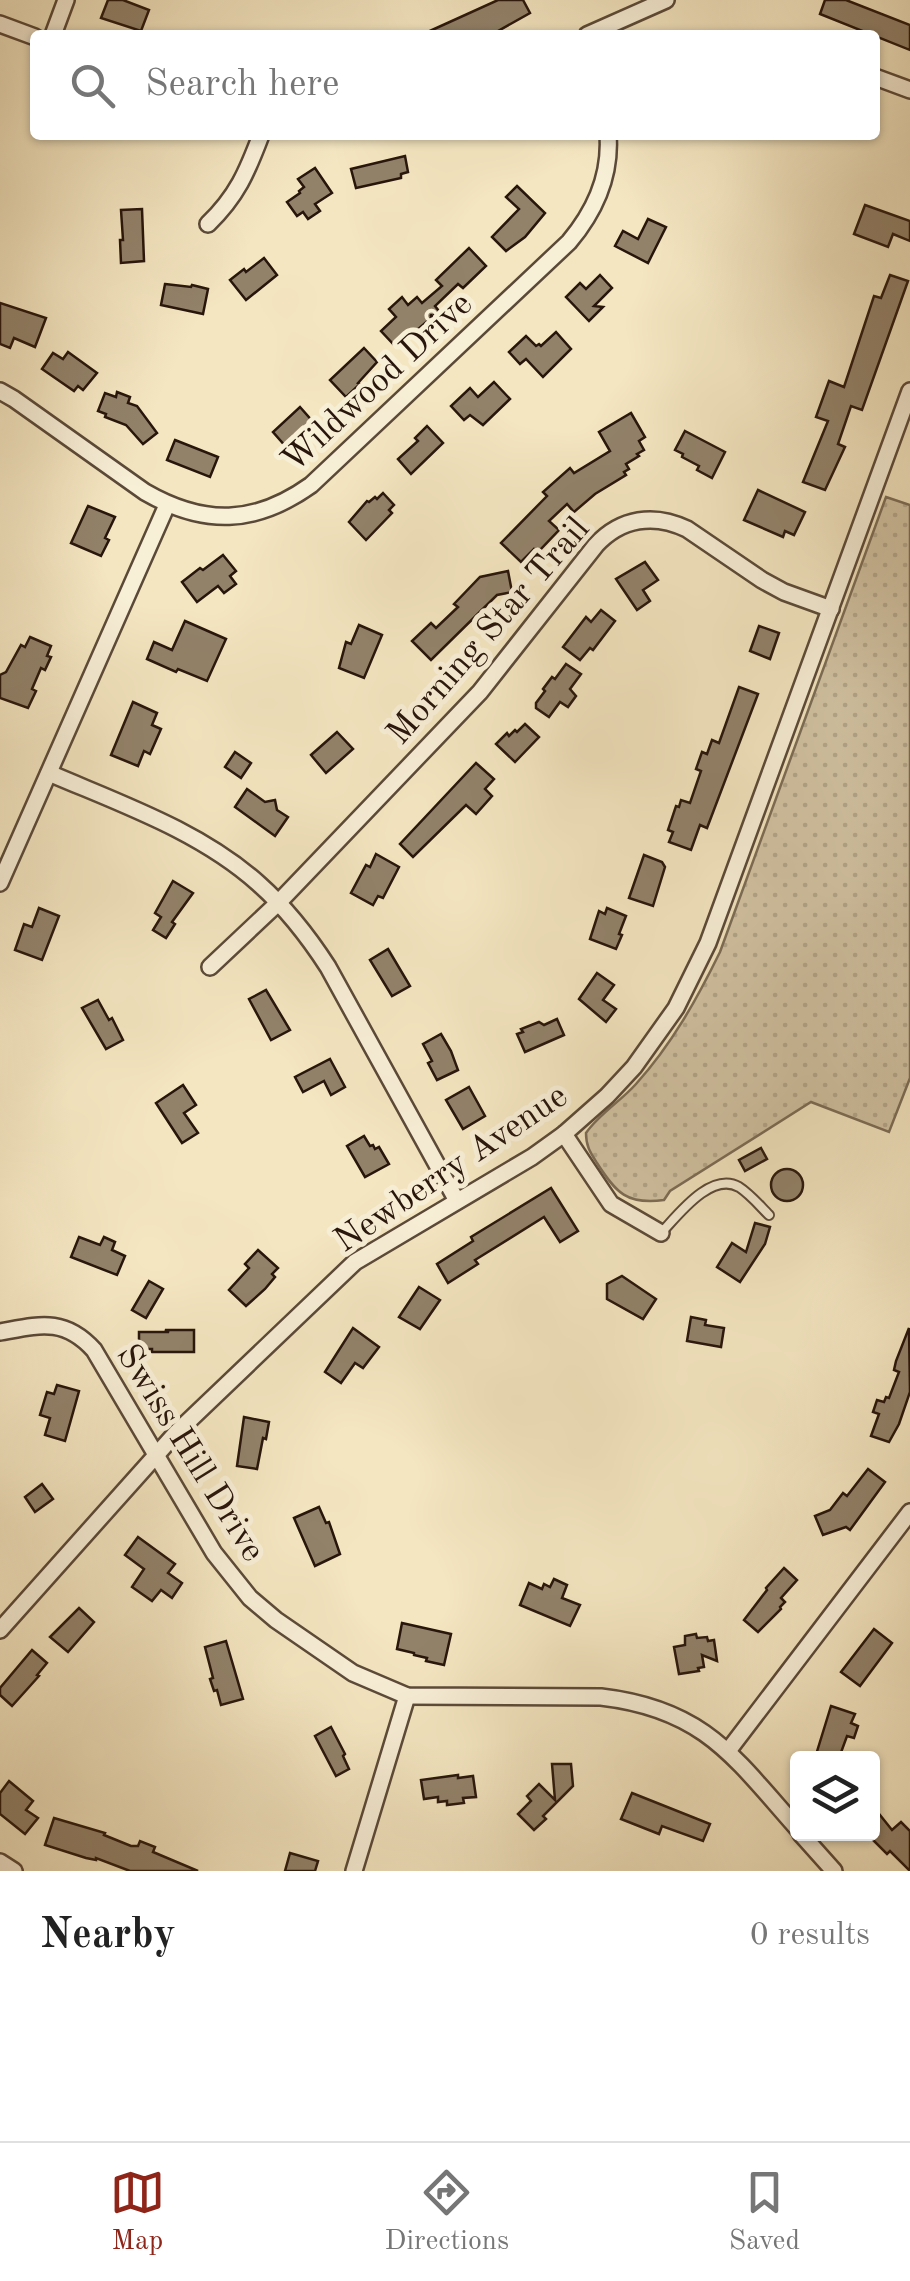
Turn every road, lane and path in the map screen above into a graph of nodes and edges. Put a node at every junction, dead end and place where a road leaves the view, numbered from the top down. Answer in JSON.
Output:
{"nodes":[{"id":1,"x":66,"y":0,"type":"edge"},
{"id":2,"x":666,"y":0,"type":"edge"},
{"id":3,"x":0,"y":24,"type":"edge"},
{"id":4,"x":56,"y":30,"type":"edge"},
{"id":5,"x":597,"y":30,"type":"edge"},
{"id":6,"x":30,"y":35,"type":"edge"},
{"id":7,"x":880,"y":79,"type":"edge"},
{"id":8,"x":910,"y":90,"type":"edge"},
{"id":9,"x":259,"y":140,"type":"edge"},
{"id":10,"x":608,"y":140,"type":"edge"},
{"id":11,"x":208,"y":224,"type":"dead end"},
{"id":12,"x":910,"y":391,"type":"edge"},
{"id":13,"x":0,"y":392,"type":"edge"},
{"id":14,"x":167,"y":505,"type":"junction"},
{"id":15,"x":830,"y":609,"type":"junction"},
{"id":16,"x":49,"y":772,"type":"junction"},
{"id":17,"x":0,"y":883,"type":"edge"},
{"id":18,"x":279,"y":902,"type":"junction"},
{"id":19,"x":210,"y":967,"type":"dead end"},
{"id":20,"x":564,"y":1134,"type":"junction"},
{"id":21,"x":457,"y":1201,"type":"junction"},
{"id":22,"x":769,"y":1215,"type":"dead end"},
{"id":23,"x":661,"y":1233,"type":"joint"},
{"id":24,"x":0,"y":1332,"type":"edge"},
{"id":25,"x":156,"y":1456,"type":"junction"},
{"id":26,"x":910,"y":1512,"type":"edge"},
{"id":27,"x":0,"y":1630,"type":"edge"},
{"id":28,"x":406,"y":1696,"type":"junction"},
{"id":29,"x":728,"y":1751,"type":"junction"},
{"id":30,"x":790,"y":1821,"type":"edge"},
{"id":31,"x":808,"y":1841,"type":"edge"},
{"id":32,"x":0,"y":1862,"type":"edge"},
{"id":33,"x":14,"y":1871,"type":"edge"},
{"id":34,"x":354,"y":1871,"type":"edge"},
{"id":35,"x":834,"y":1871,"type":"edge"}],
"edges":[{"from":1,"to":4,"type":"street"},
{"from":2,"to":5,"type":"street"},
{"from":3,"to":6,"type":"street"},
{"from":7,"to":8,"type":"street"},
{"from":9,"to":11,"type":"street"},
{"from":10,"to":14,"type":"street","name":"Wildwood Drive"},
{"from":12,"to":15,"type":"street","name":"Newberry Avenue"},
{"from":13,"to":14,"type":"street","name":"Wildwood Drive"},
{"from":14,"to":16,"type":"street"},
{"from":15,"to":18,"type":"street","name":"Morning Star Trail"},
{"from":15,"to":20,"type":"street","name":"Newberry Avenue"},
{"from":16,"to":17,"type":"street"},
{"from":16,"to":18,"type":"street"},
{"from":18,"to":19,"type":"street","name":"Morning Star Trail"},
{"from":18,"to":21,"type":"street"},
{"from":20,"to":21,"type":"street","name":"Newberry Avenue"},
{"from":20,"to":23,"type":"street"},
{"from":21,"to":25,"type":"street","name":"Newberry Avenue"},
{"from":22,"to":23,"type":"lane"},
{"from":24,"to":25,"type":"street","name":"Swiss Hill Drive"},
{"from":25,"to":27,"type":"street","name":"Newberry Avenue"},
{"from":25,"to":28,"type":"street","name":"Swiss Hill Drive"},
{"from":26,"to":29,"type":"street"},
{"from":28,"to":29,"type":"street","name":"Swiss Hill Drive"},
{"from":28,"to":34,"type":"street"},
{"from":29,"to":30,"type":"street","name":"Swiss Hill Drive"},
{"from":31,"to":35,"type":"street","name":"Swiss Hill Drive"},
{"from":32,"to":33,"type":"street"}]}
